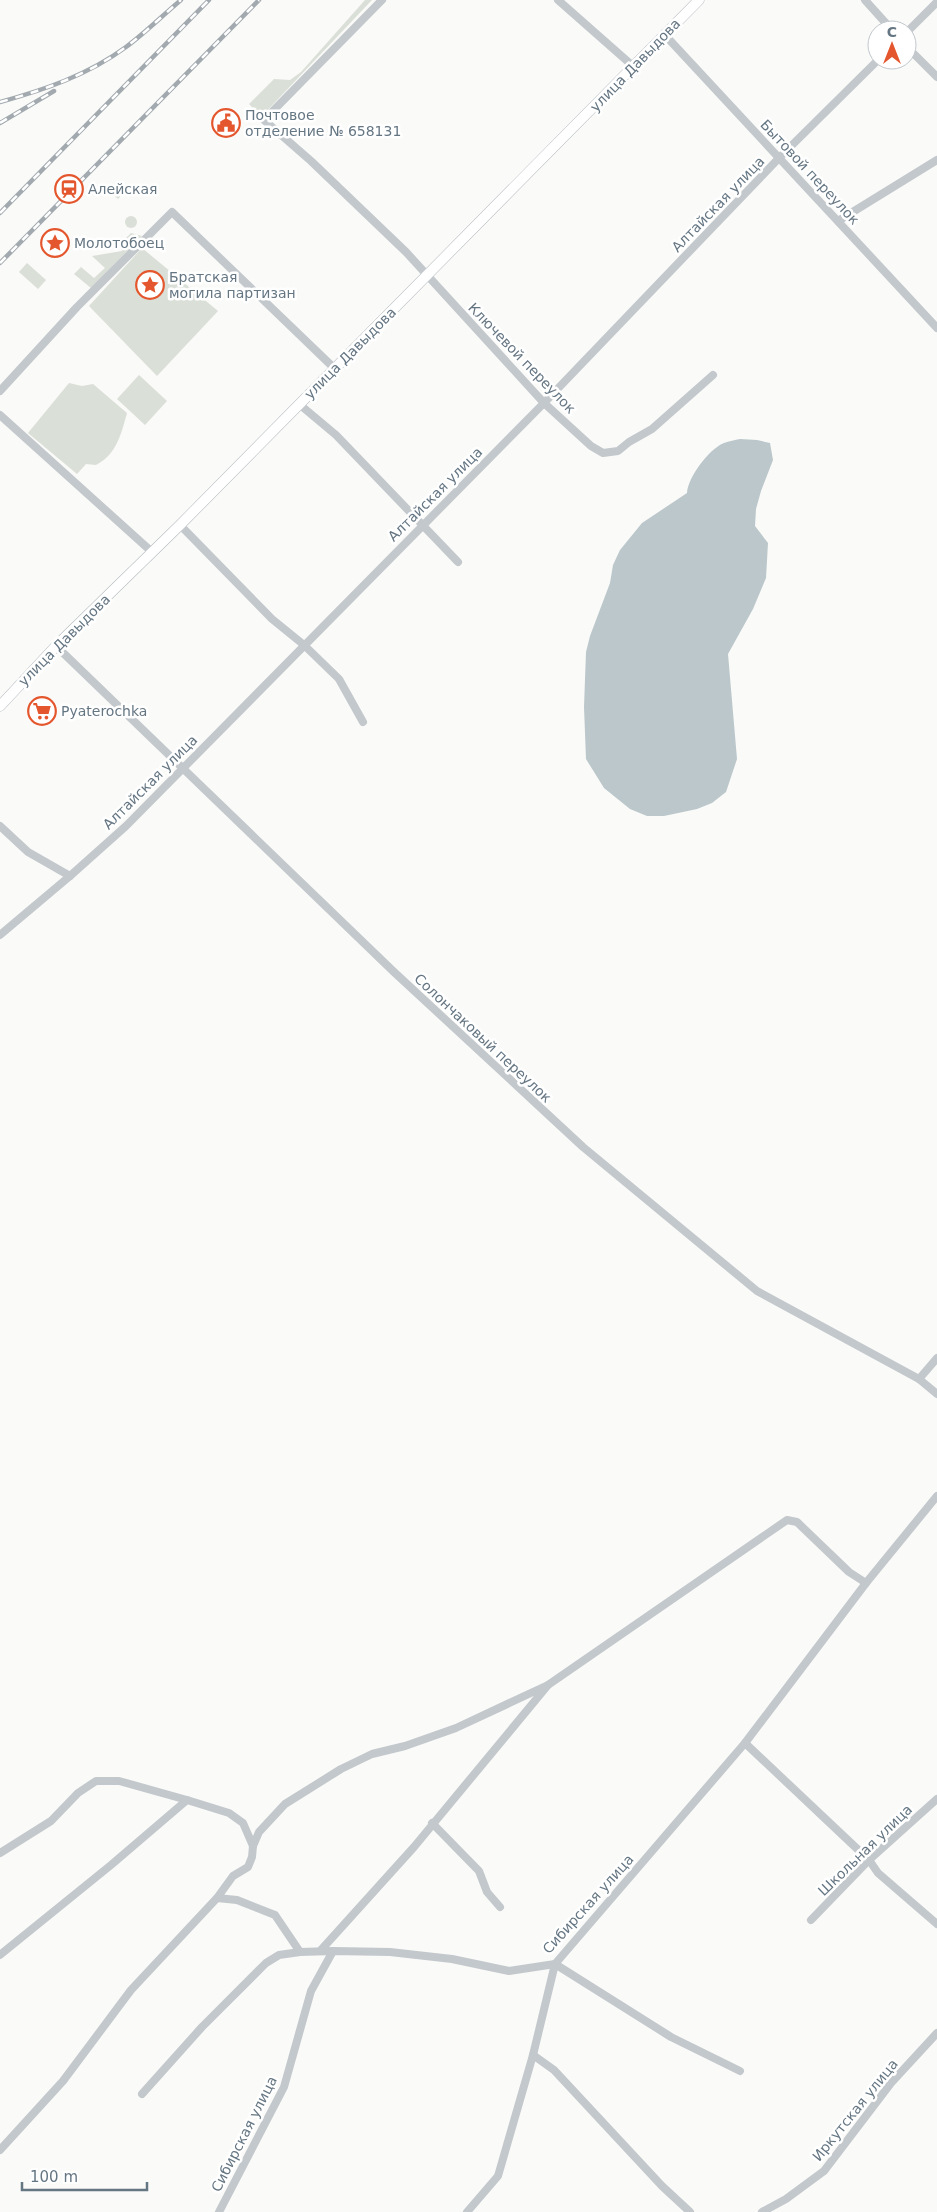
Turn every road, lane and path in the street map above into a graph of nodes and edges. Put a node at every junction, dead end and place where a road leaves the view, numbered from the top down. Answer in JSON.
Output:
{"nodes":[{"id":1,"x":382,"y":0,"type":"edge"},
{"id":2,"x":558,"y":0,"type":"edge"},
{"id":3,"x":699,"y":0,"type":"edge"},
{"id":4,"x":865,"y":0,"type":"edge"},
{"id":5,"x":937,"y":2,"type":"edge"},
{"id":6,"x":883,"y":20,"type":"edge"},
{"id":7,"x":917,"y":22,"type":"edge"},
{"id":8,"x":664,"y":34,"type":"junction"},
{"id":9,"x":917,"y":57,"type":"edge"},
{"id":10,"x":634,"y":67,"type":"junction"},
{"id":11,"x":868,"y":70,"type":"edge"},
{"id":12,"x":937,"y":77,"type":"edge"},
{"id":13,"x":780,"y":157,"type":"junction"},
{"id":14,"x":937,"y":160,"type":"edge"},
{"id":15,"x":838,"y":222,"type":"junction"},
{"id":16,"x":426,"y":276,"type":"junction"},
{"id":17,"x":937,"y":328,"type":"edge"},
{"id":18,"x":334,"y":368,"type":"junction"},
{"id":19,"x":713,"y":375,"type":"dead end"},
{"id":20,"x":0,"y":391,"type":"edge"},
{"id":21,"x":544,"y":402,"type":"junction"},
{"id":22,"x":299,"y":404,"type":"junction"},
{"id":23,"x":0,"y":415,"type":"edge"},
{"id":24,"x":422,"y":524,"type":"junction"},
{"id":25,"x":180,"y":525,"type":"junction"},
{"id":26,"x":152,"y":552,"type":"junction"},
{"id":27,"x":458,"y":562,"type":"dead end"},
{"id":28,"x":304,"y":645,"type":"junction"},
{"id":29,"x":56,"y":646,"type":"junction"},
{"id":30,"x":0,"y":706,"type":"edge"},
{"id":31,"x":363,"y":722,"type":"dead end"},
{"id":32,"x":181,"y":768,"type":"junction"},
{"id":33,"x":0,"y":826,"type":"edge"},
{"id":34,"x":70,"y":876,"type":"junction"},
{"id":35,"x":0,"y":935,"type":"edge"},
{"id":36,"x":937,"y":1358,"type":"edge"},
{"id":37,"x":919,"y":1379,"type":"junction"},
{"id":38,"x":937,"y":1394,"type":"edge"},
{"id":39,"x":937,"y":1496,"type":"edge"},
{"id":40,"x":866,"y":1583,"type":"junction"},
{"id":41,"x":548,"y":1685,"type":"junction"},
{"id":42,"x":745,"y":1742,"type":"junction"},
{"id":43,"x":937,"y":1799,"type":"edge"},
{"id":44,"x":187,"y":1800,"type":"junction"},
{"id":45,"x":432,"y":1823,"type":"junction"},
{"id":46,"x":253,"y":1846,"type":"junction"},
{"id":47,"x":0,"y":1853,"type":"edge"},
{"id":48,"x":869,"y":1860,"type":"junction"},
{"id":49,"x":217,"y":1898,"type":"junction"},
{"id":50,"x":500,"y":1907,"type":"dead end"},
{"id":51,"x":812,"y":1920,"type":"dead end"},
{"id":52,"x":937,"y":1924,"type":"edge"},
{"id":53,"x":320,"y":1950,"type":"junction"},
{"id":54,"x":334,"y":1951,"type":"junction"},
{"id":55,"x":300,"y":1952,"type":"junction"},
{"id":56,"x":0,"y":1955,"type":"edge"},
{"id":57,"x":555,"y":1964,"type":"junction"},
{"id":58,"x":937,"y":2034,"type":"edge"},
{"id":59,"x":533,"y":2055,"type":"junction"},
{"id":60,"x":740,"y":2071,"type":"dead end"},
{"id":61,"x":142,"y":2094,"type":"dead end"},
{"id":62,"x":0,"y":2150,"type":"edge"},
{"id":63,"x":219,"y":2212,"type":"edge"},
{"id":64,"x":467,"y":2212,"type":"edge"},
{"id":65,"x":690,"y":2212,"type":"edge"},
{"id":66,"x":762,"y":2212,"type":"edge"}],
"edges":[{"from":1,"to":16,"type":"street","name":"Ключевой переулок"},
{"from":2,"to":10,"type":"street"},
{"from":3,"to":8,"type":"main road","name":"улица Давыдова"},
{"from":4,"to":6,"type":"street"},
{"from":5,"to":7,"type":"street"},
{"from":8,"to":10,"type":"main road","name":"улица Давыдова"},
{"from":8,"to":13,"type":"street","name":"Бытовой переулок"},
{"from":9,"to":12,"type":"street"},
{"from":10,"to":16,"type":"main road","name":"улица Давыдова"},
{"from":11,"to":13,"type":"street","name":"Алтайская улица"},
{"from":13,"to":15,"type":"street","name":"Бытовой переулок"},
{"from":13,"to":21,"type":"street","name":"Алтайская улица"},
{"from":14,"to":15,"type":"street"},
{"from":15,"to":17,"type":"street","name":"Бытовой переулок"},
{"from":16,"to":18,"type":"main road","name":"улица Давыдова"},
{"from":16,"to":21,"type":"street","name":"Ключевой переулок"},
{"from":18,"to":20,"type":"street"},
{"from":18,"to":22,"type":"main road","name":"улица Давыдова"},
{"from":19,"to":21,"type":"street","name":"Ключевой переулок"},
{"from":21,"to":24,"type":"street","name":"Алтайская улица"},
{"from":22,"to":24,"type":"street"},
{"from":22,"to":25,"type":"main road","name":"улица Давыдова"},
{"from":23,"to":26,"type":"street"},
{"from":24,"to":27,"type":"street"},
{"from":24,"to":28,"type":"street","name":"Алтайская улица"},
{"from":25,"to":26,"type":"main road","name":"улица Давыдова"},
{"from":25,"to":28,"type":"street"},
{"from":26,"to":29,"type":"main road","name":"улица Давыдова"},
{"from":28,"to":31,"type":"street"},
{"from":28,"to":32,"type":"street","name":"Алтайская улица"},
{"from":29,"to":30,"type":"main road","name":"улица Давыдова"},
{"from":29,"to":32,"type":"street","name":"Солончаковый переулок"},
{"from":32,"to":34,"type":"street","name":"Алтайская улица"},
{"from":32,"to":37,"type":"street","name":"Солончаковый переулок"},
{"from":33,"to":34,"type":"street"},
{"from":34,"to":35,"type":"street","name":"Алтайская улица"},
{"from":36,"to":37,"type":"street"},
{"from":37,"to":38,"type":"street","name":"Солончаковый переулок"},
{"from":39,"to":40,"type":"street","name":"Сибирская улица"},
{"from":40,"to":41,"type":"street"},
{"from":40,"to":42,"type":"street","name":"Сибирская улица"},
{"from":41,"to":45,"type":"street"},
{"from":41,"to":46,"type":"street"},
{"from":42,"to":48,"type":"street"},
{"from":42,"to":57,"type":"street","name":"Сибирская улица"},
{"from":43,"to":48,"type":"street","name":"Школьная улица"},
{"from":44,"to":46,"type":"street"},
{"from":44,"to":47,"type":"street"},
{"from":44,"to":56,"type":"street"},
{"from":45,"to":50,"type":"street"},
{"from":45,"to":53,"type":"street"},
{"from":46,"to":49,"type":"street"},
{"from":48,"to":51,"type":"street","name":"Школьная улица"},
{"from":48,"to":52,"type":"street"},
{"from":49,"to":55,"type":"street"},
{"from":49,"to":62,"type":"street"},
{"from":53,"to":54,"type":"street"},
{"from":53,"to":55,"type":"street"},
{"from":54,"to":57,"type":"street","name":"Сибирская улица"},
{"from":54,"to":63,"type":"street","name":"Сибирская улица"},
{"from":55,"to":61,"type":"street"},
{"from":57,"to":59,"type":"street"},
{"from":57,"to":60,"type":"street"},
{"from":58,"to":66,"type":"street","name":"Иркутская улица"},
{"from":59,"to":64,"type":"street"},
{"from":59,"to":65,"type":"street"}]}
